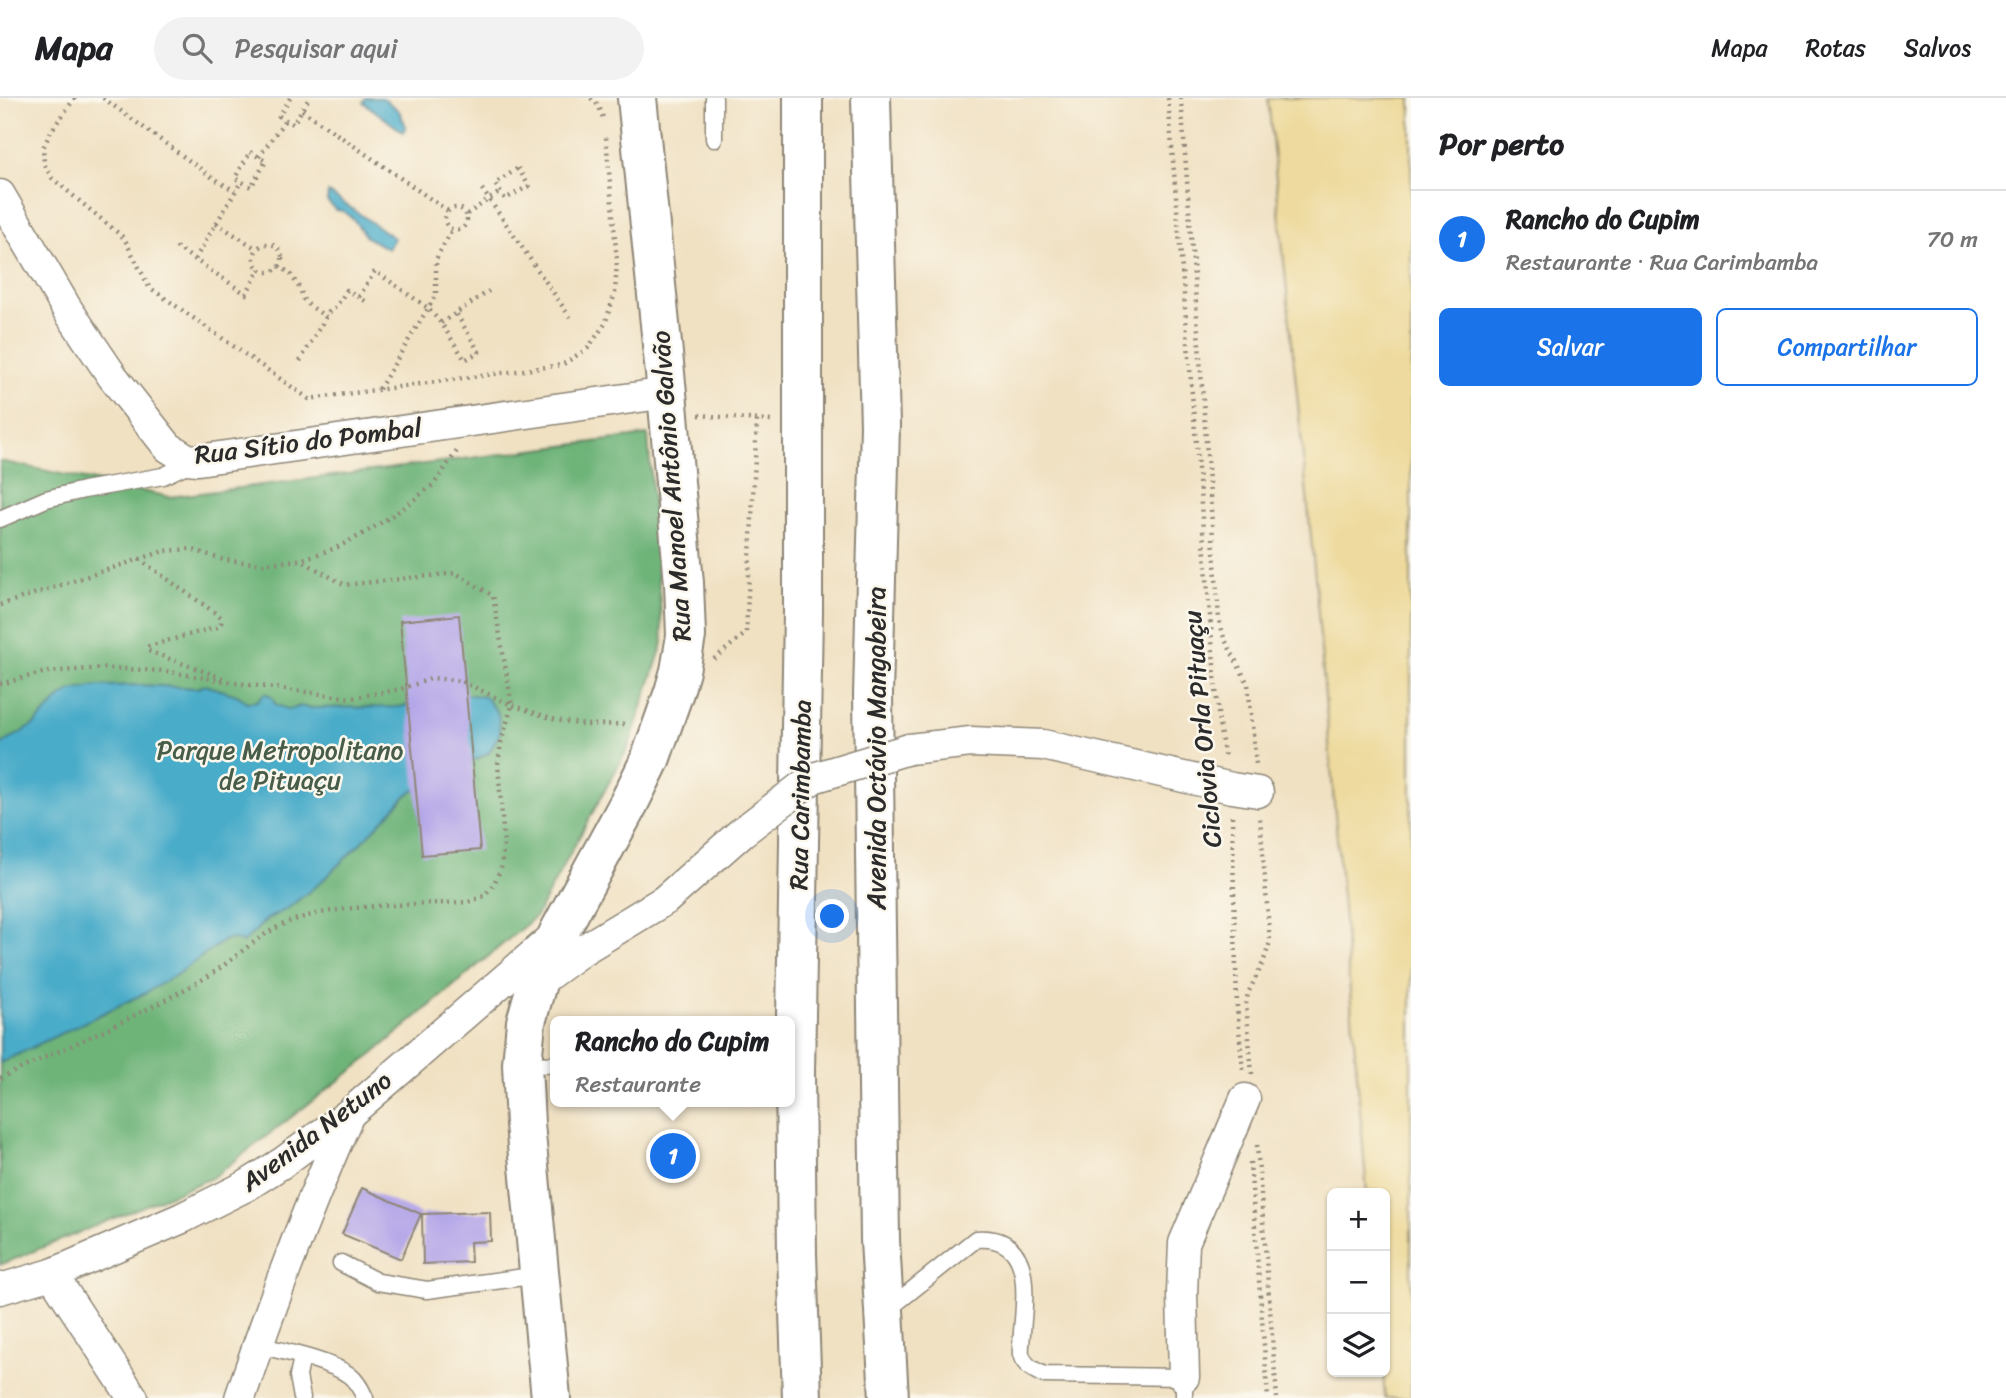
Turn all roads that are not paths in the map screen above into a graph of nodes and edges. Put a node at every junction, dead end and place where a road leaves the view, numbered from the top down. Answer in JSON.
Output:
{"nodes":[{"id":1,"x":637,"y":98,"type":"edge"},
{"id":2,"x":714,"y":98,"type":"edge"},
{"id":3,"x":803,"y":98,"type":"edge"},
{"id":4,"x":871,"y":98,"type":"edge"},
{"id":5,"x":715,"y":139,"type":"dead end"},
{"id":6,"x":0,"y":195,"type":"edge"},
{"id":7,"x":668,"y":402,"type":"junction"},
{"id":8,"x":198,"y":460,"type":"junction"},
{"id":9,"x":0,"y":519,"type":"edge"},
{"id":10,"x":1245,"y":790,"type":"road end"},
{"id":11,"x":559,"y":932,"type":"junction"},
{"id":12,"x":537,"y":983,"type":"junction"},
{"id":13,"x":793,"y":1016,"type":"edge"},
{"id":14,"x":539,"y":1064,"type":"edge"},
{"id":15,"x":1249,"y":1092,"type":"road end"},
{"id":16,"x":793,"y":1107,"type":"edge"},
{"id":17,"x":349,"y":1114,"type":"junction"},
{"id":18,"x":341,"y":1263,"type":"dead end"},
{"id":19,"x":52,"y":1274,"type":"junction"},
{"id":20,"x":539,"y":1275,"type":"junction"},
{"id":21,"x":0,"y":1289,"type":"edge"},
{"id":22,"x":884,"y":1313,"type":"junction"},
{"id":23,"x":258,"y":1345,"type":"junction"},
{"id":24,"x":302,"y":1357,"type":"junction"},
{"id":25,"x":1184,"y":1387,"type":"edge"},
{"id":26,"x":133,"y":1398,"type":"edge"},
{"id":27,"x":240,"y":1398,"type":"edge"},
{"id":28,"x":302,"y":1398,"type":"edge"},
{"id":29,"x":365,"y":1398,"type":"edge"},
{"id":30,"x":551,"y":1398,"type":"edge"},
{"id":31,"x":802,"y":1398,"type":"edge"},
{"id":32,"x":889,"y":1398,"type":"edge"}],
"edges":[{"from":1,"to":7,"type":"main road","name":"Rua Manoel Antônio Galvão"},
{"from":2,"to":5,"type":"lane"},
{"from":3,"to":13,"type":"main road","name":"Rua Carimbamba"},
{"from":4,"to":22,"type":"main road","name":"Avenida Octávio Mangabeira"},
{"from":6,"to":8,"type":"street","name":"Rua Sítio do Pombal"},
{"from":7,"to":8,"type":"street","name":"Rua Sítio do Pombal"},
{"from":7,"to":11,"type":"main road","name":"Rua Manoel Antônio Galvão"},
{"from":8,"to":9,"type":"lane"},
{"from":10,"to":12,"type":"street","bridge":true},
{"from":11,"to":12,"type":"main road","name":"Rua Manoel Antônio Galvão"},
{"from":11,"to":17,"type":"street","name":"Avenida Netuno"},
{"from":12,"to":14,"type":"main road","name":"Rua Manoel Antônio Galvão"},
{"from":14,"to":20,"type":"main road","name":"Rua Manoel Antônio Galvão"},
{"from":15,"to":25,"type":"street"},
{"from":16,"to":31,"type":"main road","name":"Rua Carimbamba"},
{"from":17,"to":19,"type":"street","name":"Avenida Netuno"},
{"from":17,"to":23,"type":"street"},
{"from":18,"to":20,"type":"lane"},
{"from":19,"to":21,"type":"street","name":"Avenida Netuno"},
{"from":19,"to":26,"type":"street"},
{"from":20,"to":30,"type":"main road","name":"Rua Manoel Antônio Galvão"},
{"from":22,"to":25,"type":"lane"},
{"from":22,"to":32,"type":"main road","name":"Avenida Octávio Mangabeira"},
{"from":23,"to":24,"type":"lane"},
{"from":23,"to":27,"type":"street"},
{"from":24,"to":28,"type":"lane"},
{"from":24,"to":29,"type":"lane"}]}
